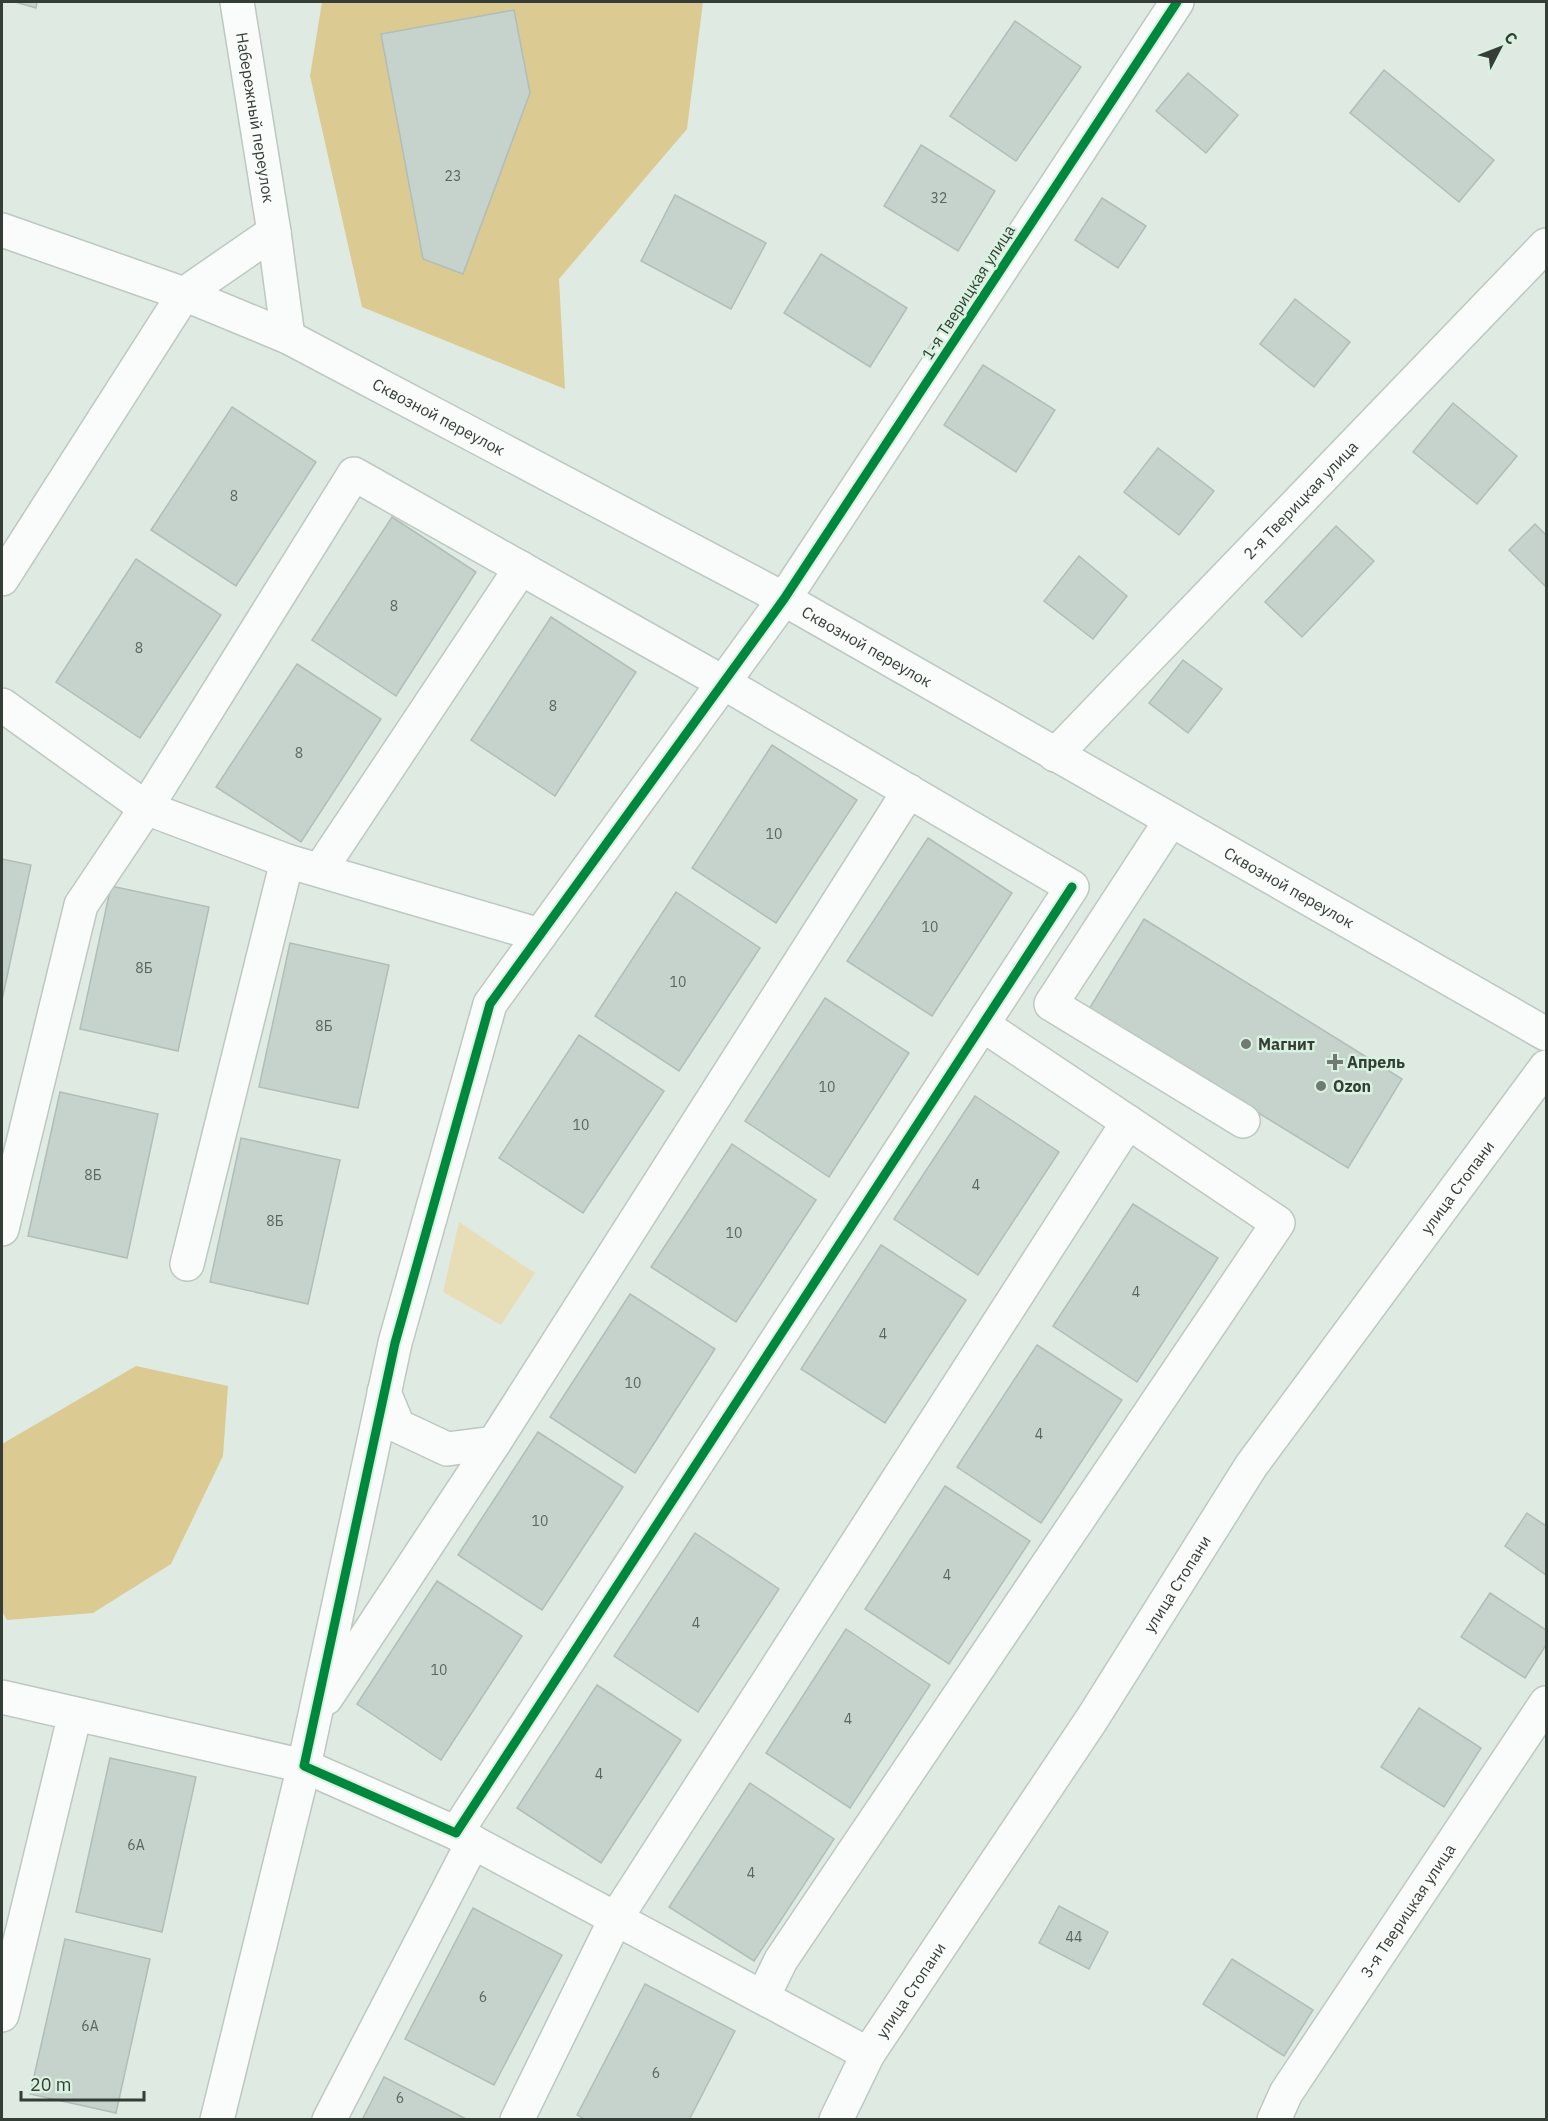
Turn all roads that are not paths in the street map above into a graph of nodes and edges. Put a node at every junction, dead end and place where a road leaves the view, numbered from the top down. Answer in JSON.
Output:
{"nodes":[{"id":1,"x":237,"y":2,"type":"edge"},
{"id":2,"x":1177,"y":2,"type":"edge"},
{"id":3,"x":2,"y":230,"type":"edge"},
{"id":4,"x":274,"y":232,"type":"junction"},
{"id":5,"x":1546,"y":245,"type":"edge"},
{"id":6,"x":184,"y":294,"type":"junction"},
{"id":7,"x":288,"y":337,"type":"junction"},
{"id":8,"x":521,"y":568,"type":"junction"},
{"id":9,"x":2,"y":579,"type":"edge"},
{"id":10,"x":784,"y":599,"type":"junction"},
{"id":11,"x":724,"y":683,"type":"junction"},
{"id":12,"x":2,"y":705,"type":"edge"},
{"id":13,"x":1055,"y":755,"type":"junction"},
{"id":14,"x":909,"y":791,"type":"junction"},
{"id":15,"x":146,"y":808,"type":"junction"},
{"id":16,"x":1171,"y":820,"type":"junction"},
{"id":17,"x":287,"y":861,"type":"junction"},
{"id":18,"x":320,"y":870,"type":"junction"},
{"id":19,"x":540,"y":935,"type":"junction"},
{"id":20,"x":983,"y":1025,"type":"junction"},
{"id":21,"x":1546,"y":1034,"type":"edge"},
{"id":22,"x":1546,"y":1066,"type":"edge"},
{"id":23,"x":1243,"y":1121,"type":"dead end"},
{"id":24,"x":1128,"y":1122,"type":"junction"},
{"id":25,"x":2,"y":1229,"type":"edge"},
{"id":26,"x":187,"y":1264,"type":"dead end"},
{"id":27,"x":384,"y":1392,"type":"junction"},
{"id":28,"x":494,"y":1443,"type":"junction"},
{"id":29,"x":2,"y":1697,"type":"edge"},
{"id":30,"x":1546,"y":1703,"type":"edge"},
{"id":31,"x":75,"y":1714,"type":"junction"},
{"id":32,"x":315,"y":1714,"type":"junction"},
{"id":33,"x":304,"y":1766,"type":"junction"},
{"id":34,"x":464,"y":1838,"type":"junction"},
{"id":35,"x":616,"y":1918,"type":"junction"},
{"id":36,"x":763,"y":1997,"type":"junction"},
{"id":37,"x":2,"y":2015,"type":"edge"},
{"id":38,"x":868,"y":2054,"type":"junction"},
{"id":39,"x":217,"y":2120,"type":"edge"},
{"id":40,"x":329,"y":2120,"type":"edge"},
{"id":41,"x":517,"y":2120,"type":"edge"},
{"id":42,"x":836,"y":2120,"type":"edge"},
{"id":43,"x":1274,"y":2120,"type":"edge"}],
"edges":[{"from":1,"to":4,"type":"street","name":"Набережный переулок"},
{"from":2,"to":10,"type":"street","name":"1-я Тверицкая улица"},
{"from":3,"to":6,"type":"street","name":"Сквозной переулок"},
{"from":4,"to":6,"type":"street"},
{"from":4,"to":7,"type":"street","name":"Набережный переулок"},
{"from":5,"to":13,"type":"street","name":"2-я Тверицкая улица"},
{"from":6,"to":7,"type":"street","name":"Сквозной переулок"},
{"from":6,"to":9,"type":"street"},
{"from":7,"to":10,"type":"street","name":"Сквозной переулок"},
{"from":8,"to":11,"type":"street"},
{"from":8,"to":15,"type":"street"},
{"from":8,"to":18,"type":"street"},
{"from":10,"to":11,"type":"street","name":"1-я Тверицкая улица"},
{"from":10,"to":13,"type":"street","name":"Сквозной переулок"},
{"from":11,"to":14,"type":"street"},
{"from":11,"to":19,"type":"street","name":"1-я Тверицкая улица"},
{"from":12,"to":15,"type":"street"},
{"from":13,"to":16,"type":"street","name":"Сквозной переулок"},
{"from":14,"to":20,"type":"street"},
{"from":14,"to":28,"type":"street"},
{"from":15,"to":17,"type":"street"},
{"from":15,"to":25,"type":"street"},
{"from":16,"to":21,"type":"street","name":"Сквозной переулок"},
{"from":16,"to":23,"type":"street"},
{"from":17,"to":18,"type":"street"},
{"from":17,"to":26,"type":"street"},
{"from":18,"to":19,"type":"street"},
{"from":19,"to":27,"type":"street","name":"1-я Тверицкая улица"},
{"from":20,"to":24,"type":"street"},
{"from":20,"to":34,"type":"street"},
{"from":22,"to":38,"type":"street","name":"улица Стопани"},
{"from":24,"to":35,"type":"street"},
{"from":24,"to":36,"type":"street"},
{"from":27,"to":28,"type":"street"},
{"from":27,"to":32,"type":"street","name":"1-я Тверицкая улица"},
{"from":28,"to":32,"type":"street"},
{"from":29,"to":31,"type":"street"},
{"from":30,"to":43,"type":"street","name":"3-я Тверицкая улица"},
{"from":31,"to":33,"type":"street"},
{"from":31,"to":37,"type":"street"},
{"from":32,"to":33,"type":"street","name":"1-я Тверицкая улица"},
{"from":33,"to":34,"type":"street"},
{"from":33,"to":39,"type":"street","name":"1-я Тверицкая улица"},
{"from":34,"to":35,"type":"street"},
{"from":34,"to":40,"type":"street"},
{"from":35,"to":36,"type":"street"},
{"from":35,"to":41,"type":"street"},
{"from":36,"to":38,"type":"street"},
{"from":38,"to":42,"type":"street","name":"улица Стопани"}]}
